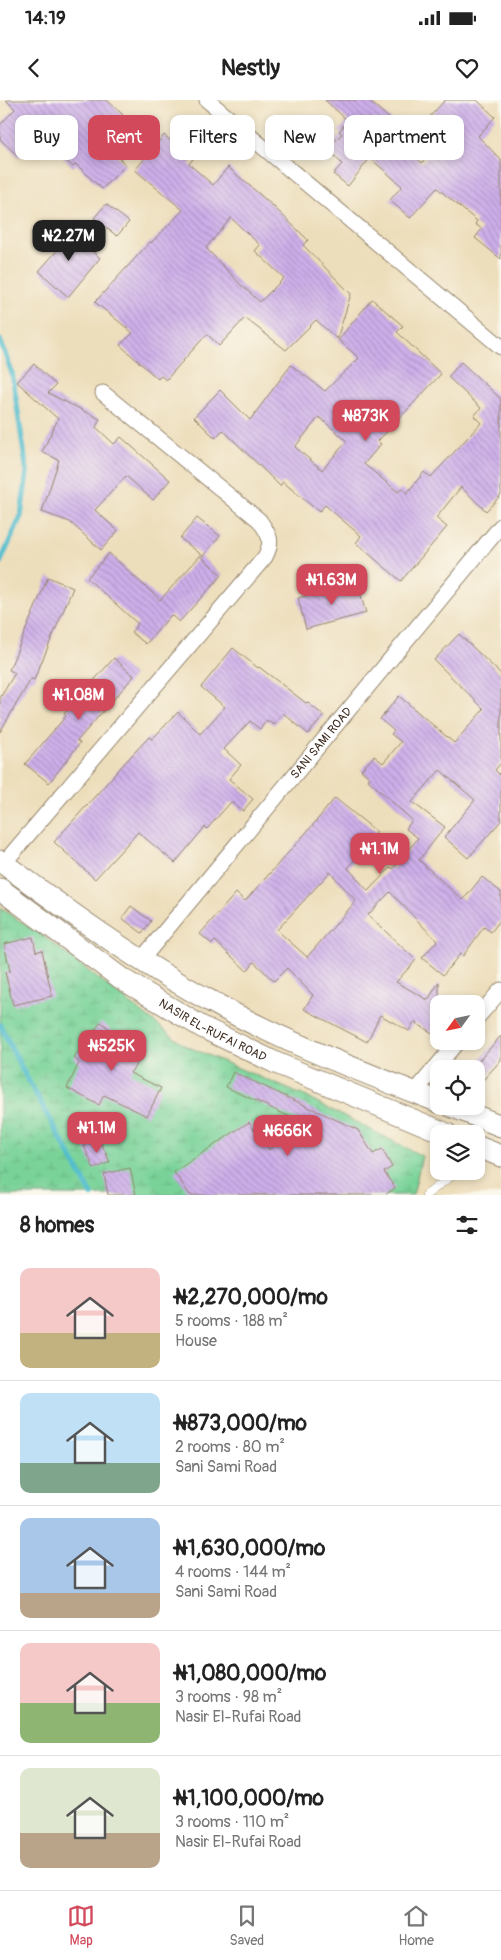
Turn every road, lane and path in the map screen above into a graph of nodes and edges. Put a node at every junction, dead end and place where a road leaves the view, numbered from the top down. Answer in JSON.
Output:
{"nodes":[{"id":1,"x":207,"y":100,"type":"edge"},
{"id":2,"x":501,"y":347,"type":"edge"},
{"id":3,"x":103,"y":393,"type":"dead end"},
{"id":4,"x":501,"y":526,"type":"edge"},
{"id":5,"x":2,"y":862,"type":"edge"},
{"id":6,"x":0,"y":889,"type":"edge"},
{"id":7,"x":142,"y":960,"type":"junction"},
{"id":8,"x":501,"y":990,"type":"edge"},
{"id":9,"x":485,"y":1009,"type":"edge"},
{"id":10,"x":450,"y":1050,"type":"edge"},
{"id":11,"x":415,"y":1092,"type":"junction"},
{"id":12,"x":430,"y":1098,"type":"edge"},
{"id":13,"x":474,"y":1115,"type":"edge"},
{"id":14,"x":501,"y":1126,"type":"edge"},
{"id":15,"x":430,"y":1127,"type":"edge"},
{"id":16,"x":446,"y":1180,"type":"edge"},
{"id":17,"x":426,"y":1195,"type":"edge"}],
"edges":[{"from":1,"to":2,"type":"street"},
{"from":3,"to":5,"type":"street"},
{"from":4,"to":7,"type":"street","name":"SANI SAMI ROAD"},
{"from":5,"to":7,"type":"main road","name":"NASIR EL-RUFAI ROAD"},
{"from":6,"to":15,"type":"main road","name":"NASIR EL-RUFAI ROAD"},
{"from":7,"to":11,"type":"main road","name":"NASIR EL-RUFAI ROAD"},
{"from":8,"to":9,"type":"street"},
{"from":10,"to":11,"type":"street"},
{"from":11,"to":12,"type":"main road","name":"NASIR EL-RUFAI ROAD"},
{"from":13,"to":14,"type":"main road"},
{"from":16,"to":17,"type":"lane"}]}
